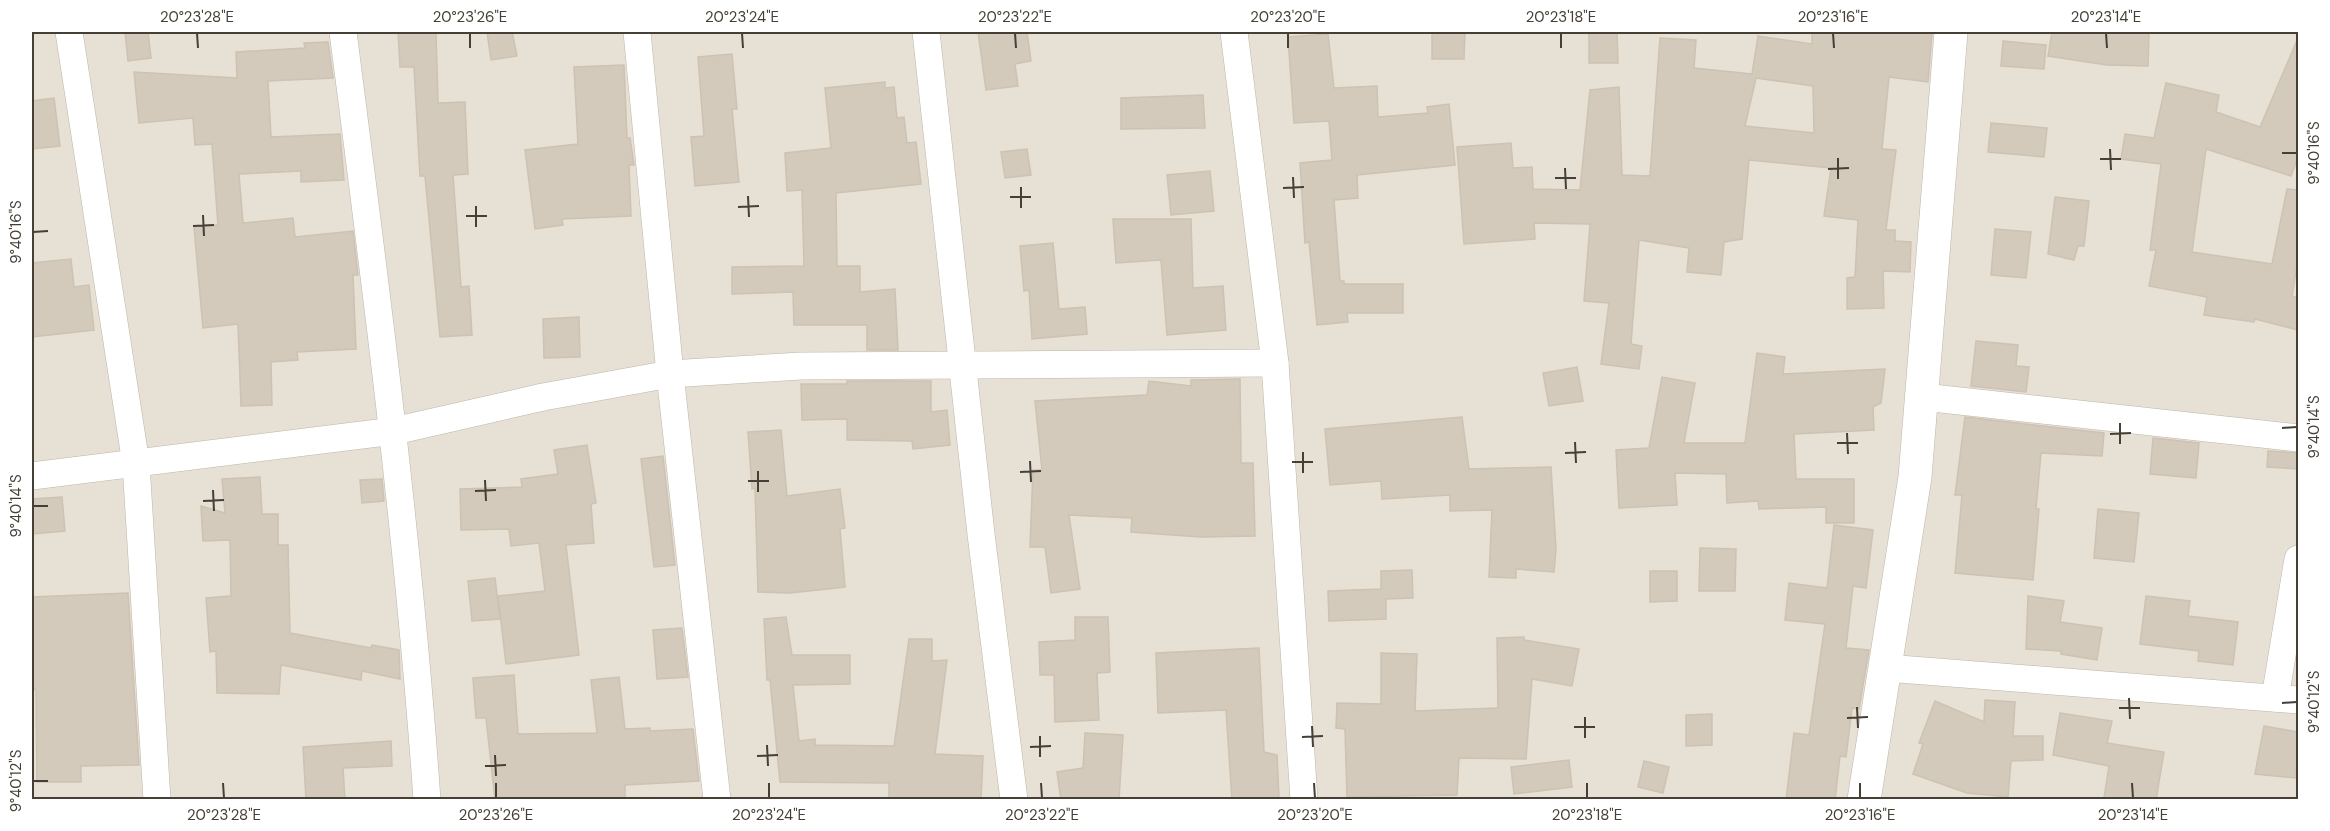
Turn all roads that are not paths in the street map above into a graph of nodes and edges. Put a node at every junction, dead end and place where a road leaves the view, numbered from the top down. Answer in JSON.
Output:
{"nodes":[{"id":1,"x":69,"y":32,"type":"edge"},
{"id":2,"x":343,"y":32,"type":"edge"},
{"id":3,"x":637,"y":32,"type":"edge"},
{"id":4,"x":926,"y":32,"type":"edge"},
{"id":5,"x":1234,"y":32,"type":"edge"},
{"id":6,"x":1951,"y":32,"type":"edge"},
{"id":7,"x":1275,"y":363,"type":"junction"},
{"id":8,"x":963,"y":364,"type":"junction"},
{"id":9,"x":670,"y":374,"type":"junction"},
{"id":10,"x":1923,"y":397,"type":"junction"},
{"id":11,"x":394,"y":431,"type":"junction"},
{"id":12,"x":2298,"y":438,"type":"edge"},
{"id":13,"x":136,"y":464,"type":"junction"},
{"id":14,"x":32,"y":476,"type":"edge"},
{"id":15,"x":2298,"y":559,"type":"edge"},
{"id":16,"x":1886,"y":668,"type":"junction"},
{"id":17,"x":2287,"y":699,"type":"edge"},
{"id":18,"x":157,"y":800,"type":"edge"},
{"id":19,"x":427,"y":800,"type":"edge"},
{"id":20,"x":717,"y":800,"type":"edge"},
{"id":21,"x":1014,"y":800,"type":"edge"},
{"id":22,"x":1304,"y":800,"type":"edge"},
{"id":23,"x":1864,"y":800,"type":"edge"}],
"edges":[{"from":1,"to":13,"type":"street"},
{"from":2,"to":11,"type":"street"},
{"from":3,"to":9,"type":"street"},
{"from":4,"to":8,"type":"street"},
{"from":5,"to":7,"type":"street"},
{"from":6,"to":10,"type":"street"},
{"from":7,"to":8,"type":"street"},
{"from":7,"to":22,"type":"street"},
{"from":8,"to":9,"type":"street"},
{"from":8,"to":21,"type":"street"},
{"from":9,"to":11,"type":"street"},
{"from":9,"to":20,"type":"street"},
{"from":10,"to":12,"type":"street"},
{"from":10,"to":16,"type":"street"},
{"from":11,"to":13,"type":"street"},
{"from":11,"to":19,"type":"street"},
{"from":13,"to":14,"type":"street"},
{"from":13,"to":18,"type":"street"},
{"from":15,"to":17,"type":"street"},
{"from":16,"to":17,"type":"street"},
{"from":16,"to":23,"type":"street"}]}
